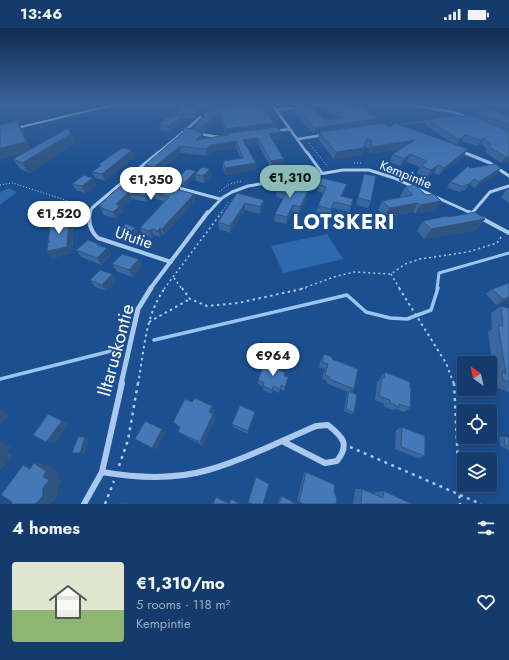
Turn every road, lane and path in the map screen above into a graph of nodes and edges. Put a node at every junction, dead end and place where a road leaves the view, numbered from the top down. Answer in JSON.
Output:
{"nodes":[{"id":1,"x":25,"y":126,"type":"edge"},
{"id":2,"x":190,"y":126,"type":"edge"},
{"id":3,"x":288,"y":126,"type":"edge"},
{"id":4,"x":290,"y":129,"type":"junction"},
{"id":5,"x":185,"y":131,"type":"junction"},
{"id":6,"x":0,"y":132,"type":"edge"},
{"id":7,"x":192,"y":132,"type":"edge"},
{"id":8,"x":270,"y":132,"type":"edge"},
{"id":9,"x":198,"y":133,"type":"edge"},
{"id":10,"x":325,"y":135,"type":"edge"},
{"id":11,"x":222,"y":138,"type":"edge"},
{"id":12,"x":298,"y":139,"type":"junction"},
{"id":13,"x":460,"y":151,"type":"edge"},
{"id":14,"x":353,"y":163,"type":"dead end"},
{"id":15,"x":367,"y":163,"type":"dead end"},
{"id":16,"x":334,"y":166,"type":"dead end"},
{"id":17,"x":320,"y":168,"type":"junction"},
{"id":18,"x":322,"y":173,"type":"junction"},
{"id":19,"x":131,"y":175,"type":"junction"},
{"id":20,"x":509,"y":176,"type":"edge"},
{"id":21,"x":244,"y":181,"type":"dead end"},
{"id":22,"x":0,"y":185,"type":"edge"},
{"id":23,"x":509,"y":186,"type":"edge"},
{"id":24,"x":222,"y":198,"type":"junction"},
{"id":25,"x":92,"y":208,"type":"junction"},
{"id":26,"x":472,"y":213,"type":"junction"},
{"id":27,"x":507,"y":232,"type":"edge"},
{"id":28,"x":171,"y":262,"type":"junction"},
{"id":29,"x":391,"y":274,"type":"junction"},
{"id":30,"x":174,"y":277,"type":"junction"},
{"id":31,"x":190,"y":299,"type":"junction"},
{"id":32,"x":149,"y":322,"type":"junction"},
{"id":33,"x":282,"y":441,"type":"junction"},
{"id":34,"x":345,"y":445,"type":"junction"},
{"id":35,"x":102,"y":472,"type":"junction"},
{"id":36,"x":116,"y":475,"type":"junction"},
{"id":37,"x":459,"y":494,"type":"junction"},
{"id":38,"x":84,"y":504,"type":"edge"},
{"id":39,"x":105,"y":504,"type":"edge"},
{"id":40,"x":460,"y":504,"type":"edge"},
{"id":41,"x":481,"y":504,"type":"edge"}],
"edges":[{"from":1,"to":6,"type":"main road"},
{"from":2,"to":5,"type":"street"},
{"from":3,"to":4,"type":"street"},
{"from":4,"to":8,"type":"street"},
{"from":4,"to":12,"type":"street"},
{"from":5,"to":7,"type":"street"},
{"from":5,"to":19,"type":"street"},
{"from":9,"to":11,"type":"street"},
{"from":10,"to":12,"type":"street"},
{"from":12,"to":17,"type":"street"},
{"from":13,"to":20,"type":"street"},
{"from":14,"to":15,"type":"path"},
{"from":16,"to":17,"type":"path"},
{"from":17,"to":18,"type":"street"},
{"from":18,"to":24,"type":"street","name":"Kempintie"},
{"from":18,"to":26,"type":"street","name":"Kempintie"},
{"from":19,"to":24,"type":"street"},
{"from":19,"to":25,"type":"street"},
{"from":21,"to":24,"type":"path"},
{"from":22,"to":25,"type":"path"},
{"from":23,"to":26,"type":"street"},
{"from":24,"to":28,"type":"street","name":"Iltaruskontie"},
{"from":24,"to":30,"type":"path"},
{"from":25,"to":28,"type":"street","name":"Ututie"},
{"from":26,"to":27,"type":"street","name":"Kempintie"},
{"from":27,"to":29,"type":"path"},
{"from":28,"to":35,"type":"street","name":"Iltaruskontie"},
{"from":29,"to":31,"type":"path"},
{"from":29,"to":37,"type":"path"},
{"from":30,"to":31,"type":"path"},
{"from":30,"to":32,"type":"path"},
{"from":31,"to":32,"type":"path"},
{"from":32,"to":36,"type":"path"},
{"from":33,"to":34,"type":"street"},
{"from":33,"to":34,"type":"street"},
{"from":33,"to":36,"type":"street"},
{"from":34,"to":37,"type":"path"},
{"from":35,"to":36,"type":"street"},
{"from":35,"to":38,"type":"street","name":"Iltaruskontie"},
{"from":36,"to":39,"type":"path"},
{"from":37,"to":40,"type":"path"},
{"from":37,"to":41,"type":"path"}]}
